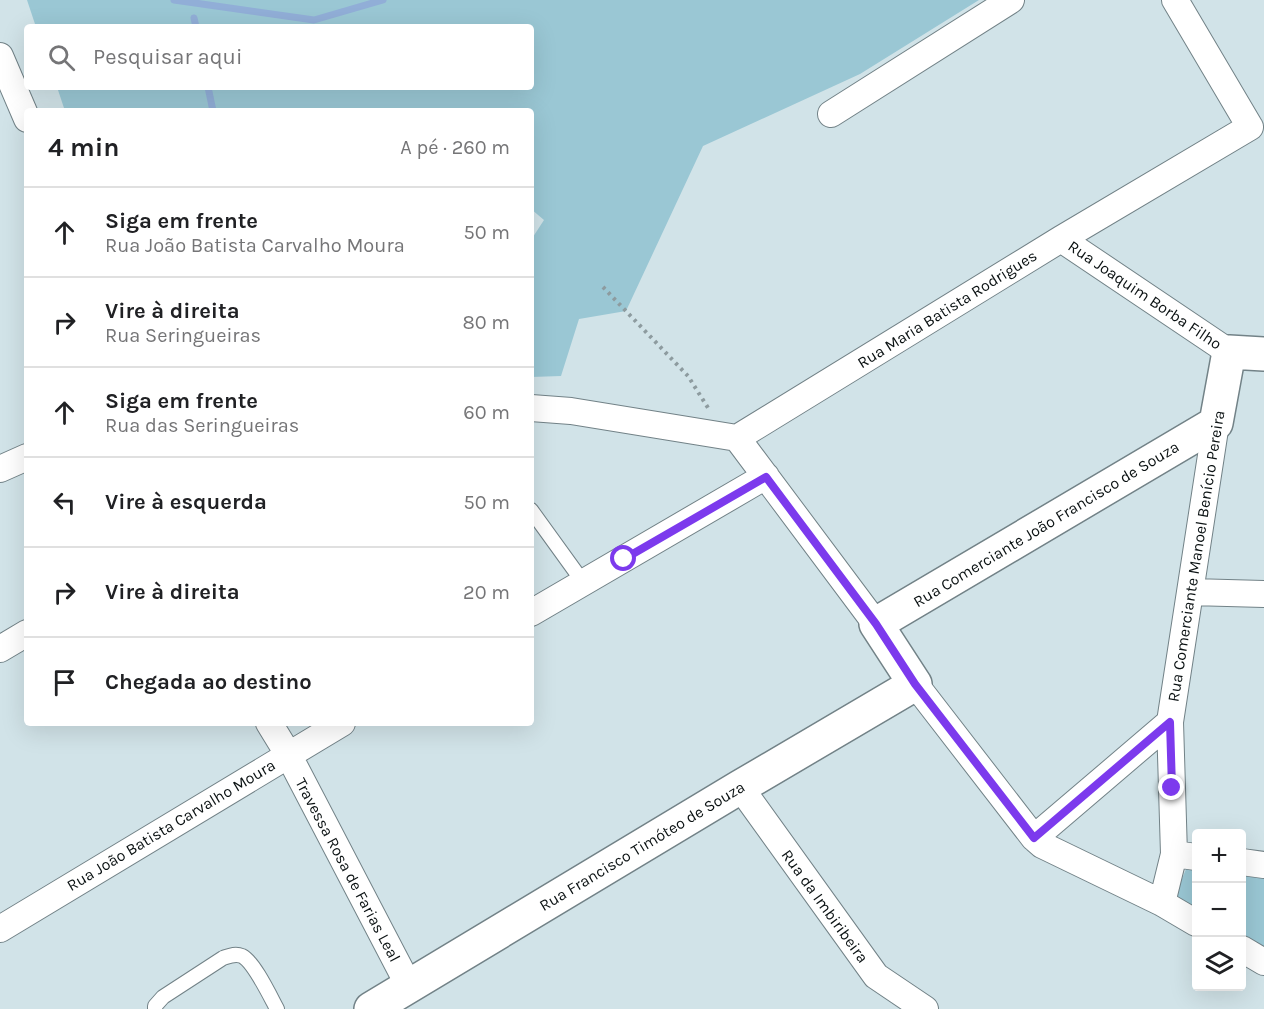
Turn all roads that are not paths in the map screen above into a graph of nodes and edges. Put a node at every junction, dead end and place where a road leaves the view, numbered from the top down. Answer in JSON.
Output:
{"nodes":[{"id":1,"x":1011,"y":0,"type":"edge"},
{"id":2,"x":1175,"y":0,"type":"edge"},
{"id":3,"x":0,"y":56,"type":"edge"},
{"id":4,"x":24,"y":112,"type":"edge"},
{"id":5,"x":831,"y":114,"type":"dead end"},
{"id":6,"x":1257,"y":128,"type":"edge"},
{"id":7,"x":1061,"y":238,"type":"junction"},
{"id":8,"x":1229,"y":352,"type":"junction"},
{"id":9,"x":1264,"y":354,"type":"edge"},
{"id":10,"x":534,"y":408,"type":"edge"},
{"id":11,"x":1216,"y":423,"type":"junction"},
{"id":12,"x":737,"y":438,"type":"junction"},
{"id":13,"x":24,"y":458,"type":"edge"},
{"id":14,"x":0,"y":469,"type":"edge"},
{"id":15,"x":766,"y":477,"type":"junction"},
{"id":16,"x":534,"y":514,"type":"edge"},
{"id":17,"x":584,"y":582,"type":"junction"},
{"id":18,"x":1191,"y":592,"type":"junction"},
{"id":19,"x":1264,"y":594,"type":"edge"},
{"id":20,"x":534,"y":611,"type":"edge"},
{"id":21,"x":876,"y":624,"type":"junction"},
{"id":22,"x":24,"y":635,"type":"edge"},
{"id":23,"x":0,"y":649,"type":"edge"},
{"id":24,"x":915,"y":684,"type":"junction"},
{"id":25,"x":1170,"y":722,"type":"junction"},
{"id":26,"x":271,"y":726,"type":"edge"},
{"id":27,"x":337,"y":726,"type":"edge"},
{"id":28,"x":288,"y":754,"type":"junction"},
{"id":29,"x":740,"y":787,"type":"junction"},
{"id":30,"x":1034,"y":838,"type":"junction"},
{"id":31,"x":1185,"y":855,"type":"edge"},
{"id":32,"x":1246,"y":863,"type":"edge"},
{"id":33,"x":1264,"y":865,"type":"edge"},
{"id":34,"x":1162,"y":903,"type":"junction"},
{"id":35,"x":1192,"y":920,"type":"edge"},
{"id":36,"x":0,"y":929,"type":"edge"},
{"id":37,"x":1246,"y":951,"type":"edge"},
{"id":38,"x":1264,"y":962,"type":"edge"},
{"id":39,"x":409,"y":986,"type":"junction"},
{"id":40,"x":155,"y":1009,"type":"edge"},
{"id":41,"x":277,"y":1009,"type":"edge"},
{"id":42,"x":371,"y":1009,"type":"edge"},
{"id":43,"x":925,"y":1009,"type":"edge"}],
"edges":[{"from":1,"to":5,"type":"street"},
{"from":2,"to":6,"type":"street"},
{"from":3,"to":4,"type":"street"},
{"from":6,"to":7,"type":"street","name":"Rua Maria Batista Rodrigues"},
{"from":7,"to":8,"type":"street","name":"Rua Joaquim Borba Filho"},
{"from":7,"to":12,"type":"street","name":"Rua Maria Batista Rodrigues"},
{"from":8,"to":9,"type":"main road","name":"Rua Joaquim Borba Filho"},
{"from":8,"to":11,"type":"main road","name":"Rua Comerciante Manoel Benício Pereira"},
{"from":10,"to":12,"type":"street"},
{"from":11,"to":18,"type":"street","name":"Rua Comerciante Manoel Benício Pereira"},
{"from":11,"to":21,"type":"main road","name":"Rua Comerciante João Francisco de Souza"},
{"from":12,"to":15,"type":"street"},
{"from":13,"to":14,"type":"street"},
{"from":15,"to":17,"type":"street"},
{"from":15,"to":21,"type":"street"},
{"from":16,"to":17,"type":"lane"},
{"from":17,"to":20,"type":"street"},
{"from":18,"to":19,"type":"street"},
{"from":18,"to":25,"type":"street","name":"Rua Comerciante Manoel Benício Pereira"},
{"from":21,"to":24,"type":"main road"},
{"from":22,"to":23,"type":"street"},
{"from":24,"to":29,"type":"main road","name":"Rua Francisco Timóteo de Souza"},
{"from":24,"to":30,"type":"street"},
{"from":25,"to":30,"type":"street"},
{"from":25,"to":31,"type":"street","name":"Rua Comerciante Manoel Benício Pereira"},
{"from":26,"to":28,"type":"street","name":"Travessa Rosa de Farias Leal"},
{"from":27,"to":28,"type":"street","name":"Rua João Batista Carvalho Moura"},
{"from":28,"to":36,"type":"street","name":"Rua João Batista Carvalho Moura"},
{"from":28,"to":39,"type":"street","name":"Travessa Rosa de Farias Leal"},
{"from":29,"to":39,"type":"main road","name":"Rua Francisco Timóteo de Souza"},
{"from":29,"to":43,"type":"street","name":"Rua da Imbiribeira"},
{"from":30,"to":34,"type":"street"},
{"from":31,"to":34,"type":"street","name":"Rua Comerciante Manoel Benício Pereira"},
{"from":32,"to":33,"type":"street"},
{"from":34,"to":35,"type":"street"},
{"from":37,"to":38,"type":"street"},
{"from":39,"to":42,"type":"main road","name":"Rua Francisco Timóteo de Souza"},
{"from":40,"to":41,"type":"lane"}]}
